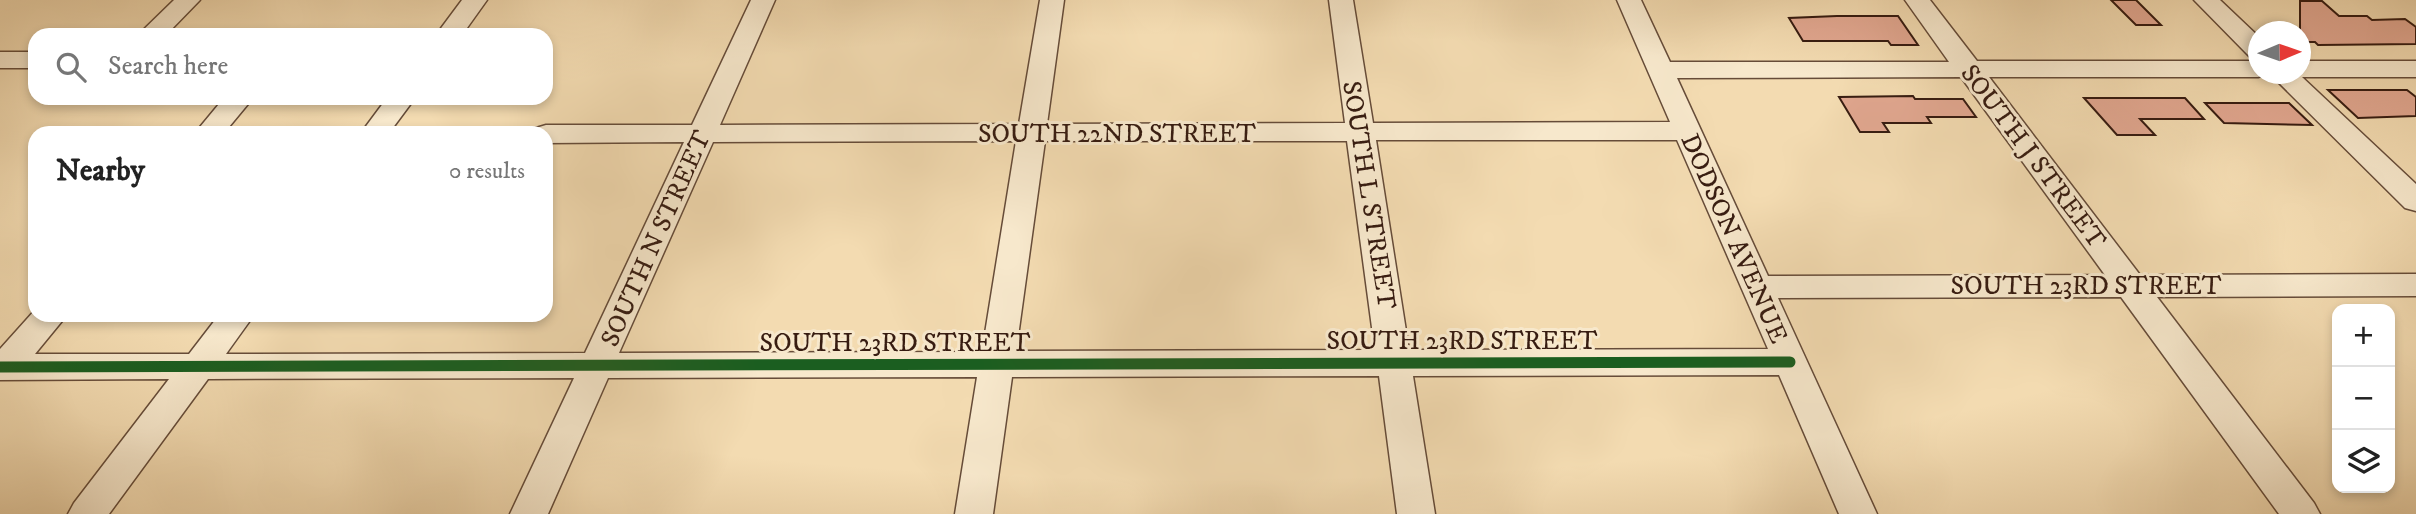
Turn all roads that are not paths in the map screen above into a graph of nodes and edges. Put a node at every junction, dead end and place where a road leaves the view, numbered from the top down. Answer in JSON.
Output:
{"nodes":[{"id":1,"x":188,"y":0,"type":"edge"},
{"id":2,"x":475,"y":0,"type":"edge"},
{"id":3,"x":763,"y":0,"type":"edge"},
{"id":4,"x":1052,"y":0,"type":"edge"},
{"id":5,"x":1341,"y":0,"type":"edge"},
{"id":6,"x":1629,"y":0,"type":"edge"},
{"id":7,"x":1917,"y":0,"type":"edge"},
{"id":8,"x":2206,"y":0,"type":"edge"},
{"id":9,"x":158,"y":28,"type":"edge"},
{"id":10,"x":454,"y":28,"type":"edge"},
{"id":11,"x":2248,"y":40,"type":"edge"},
{"id":12,"x":0,"y":60,"type":"edge"},
{"id":13,"x":28,"y":60,"type":"edge"},
{"id":14,"x":1969,"y":69,"type":"junction"},
{"id":15,"x":2248,"y":69,"type":"edge"},
{"id":16,"x":2311,"y":69,"type":"edge"},
{"id":17,"x":2416,"y":69,"type":"edge"},
{"id":18,"x":1660,"y":70,"type":"junction"},
{"id":19,"x":2293,"y":84,"type":"edge"},
{"id":20,"x":233,"y":105,"type":"edge"},
{"id":21,"x":396,"y":105,"type":"edge"},
{"id":22,"x":215,"y":126,"type":"edge"},
{"id":23,"x":380,"y":126,"type":"edge"},
{"id":24,"x":1687,"y":131,"type":"junction"},
{"id":25,"x":1360,"y":132,"type":"junction"},
{"id":26,"x":1031,"y":133,"type":"junction"},
{"id":27,"x":553,"y":134,"type":"edge"},
{"id":28,"x":702,"y":134,"type":"junction"},
{"id":29,"x":2416,"y":201,"type":"edge"},
{"id":30,"x":2130,"y":285,"type":"junction"},
{"id":31,"x":2416,"y":285,"type":"edge"},
{"id":32,"x":1756,"y":287,"type":"junction"},
{"id":33,"x":44,"y":322,"type":"edge"},
{"id":34,"x":232,"y":322,"type":"edge"},
{"id":35,"x":1790,"y":362,"type":"junction"},
{"id":36,"x":1395,"y":363,"type":"junction"},
{"id":37,"x":597,"y":364,"type":"junction"},
{"id":38,"x":997,"y":364,"type":"junction"},
{"id":39,"x":198,"y":366,"type":"junction"},
{"id":40,"x":2,"y":367,"type":"edge"},
{"id":41,"x":87,"y":514,"type":"edge"},
{"id":42,"x":529,"y":514,"type":"edge"},
{"id":43,"x":974,"y":514,"type":"edge"},
{"id":44,"x":1416,"y":514,"type":"edge"},
{"id":45,"x":1858,"y":514,"type":"edge"},
{"id":46,"x":2301,"y":514,"type":"edge"}],
"edges":[{"from":1,"to":9,"type":"street"},
{"from":2,"to":10,"type":"street"},
{"from":3,"to":28,"type":"street","name":"SOUTH N STREET"},
{"from":4,"to":26,"type":"street"},
{"from":5,"to":25,"type":"street","name":"SOUTH L STREET"},
{"from":6,"to":18,"type":"street","name":"DODSON AVENUE"},
{"from":7,"to":14,"type":"street","name":"SOUTH J STREET"},
{"from":8,"to":11,"type":"street"},
{"from":12,"to":13,"type":"street"},
{"from":14,"to":15,"type":"street"},
{"from":14,"to":18,"type":"street"},
{"from":14,"to":30,"type":"street","name":"SOUTH J STREET"},
{"from":16,"to":17,"type":"street"},
{"from":18,"to":24,"type":"street","name":"DODSON AVENUE"},
{"from":19,"to":29,"type":"street"},
{"from":20,"to":22,"type":"street"},
{"from":21,"to":23,"type":"street"},
{"from":24,"to":25,"type":"street","name":"SOUTH 22ND STREET"},
{"from":24,"to":32,"type":"street","name":"DODSON AVENUE"},
{"from":25,"to":26,"type":"street","name":"SOUTH 22ND STREET"},
{"from":25,"to":36,"type":"street","name":"SOUTH L STREET"},
{"from":26,"to":28,"type":"street","name":"SOUTH 22ND STREET"},
{"from":26,"to":38,"type":"street"},
{"from":27,"to":28,"type":"street","name":"SOUTH 22ND STREET"},
{"from":28,"to":37,"type":"street","name":"SOUTH N STREET"},
{"from":30,"to":31,"type":"street","name":"SOUTH 23RD STREET"},
{"from":30,"to":32,"type":"street","name":"SOUTH 23RD STREET"},
{"from":30,"to":46,"type":"street","name":"SOUTH J STREET"},
{"from":32,"to":35,"type":"street","name":"DODSON AVENUE"},
{"from":33,"to":40,"type":"street"},
{"from":34,"to":39,"type":"street"},
{"from":35,"to":36,"type":"street","name":"SOUTH 23RD STREET"},
{"from":35,"to":45,"type":"street","name":"DODSON AVENUE"},
{"from":36,"to":38,"type":"street","name":"SOUTH 23RD STREET"},
{"from":36,"to":44,"type":"street","name":"SOUTH L STREET"},
{"from":37,"to":38,"type":"street","name":"SOUTH 23RD STREET"},
{"from":37,"to":39,"type":"street","name":"SOUTH 23RD STREET"},
{"from":37,"to":42,"type":"street","name":"SOUTH N STREET"},
{"from":38,"to":43,"type":"street"},
{"from":39,"to":40,"type":"street","name":"SOUTH 23RD STREET"},
{"from":39,"to":41,"type":"street"}]}
